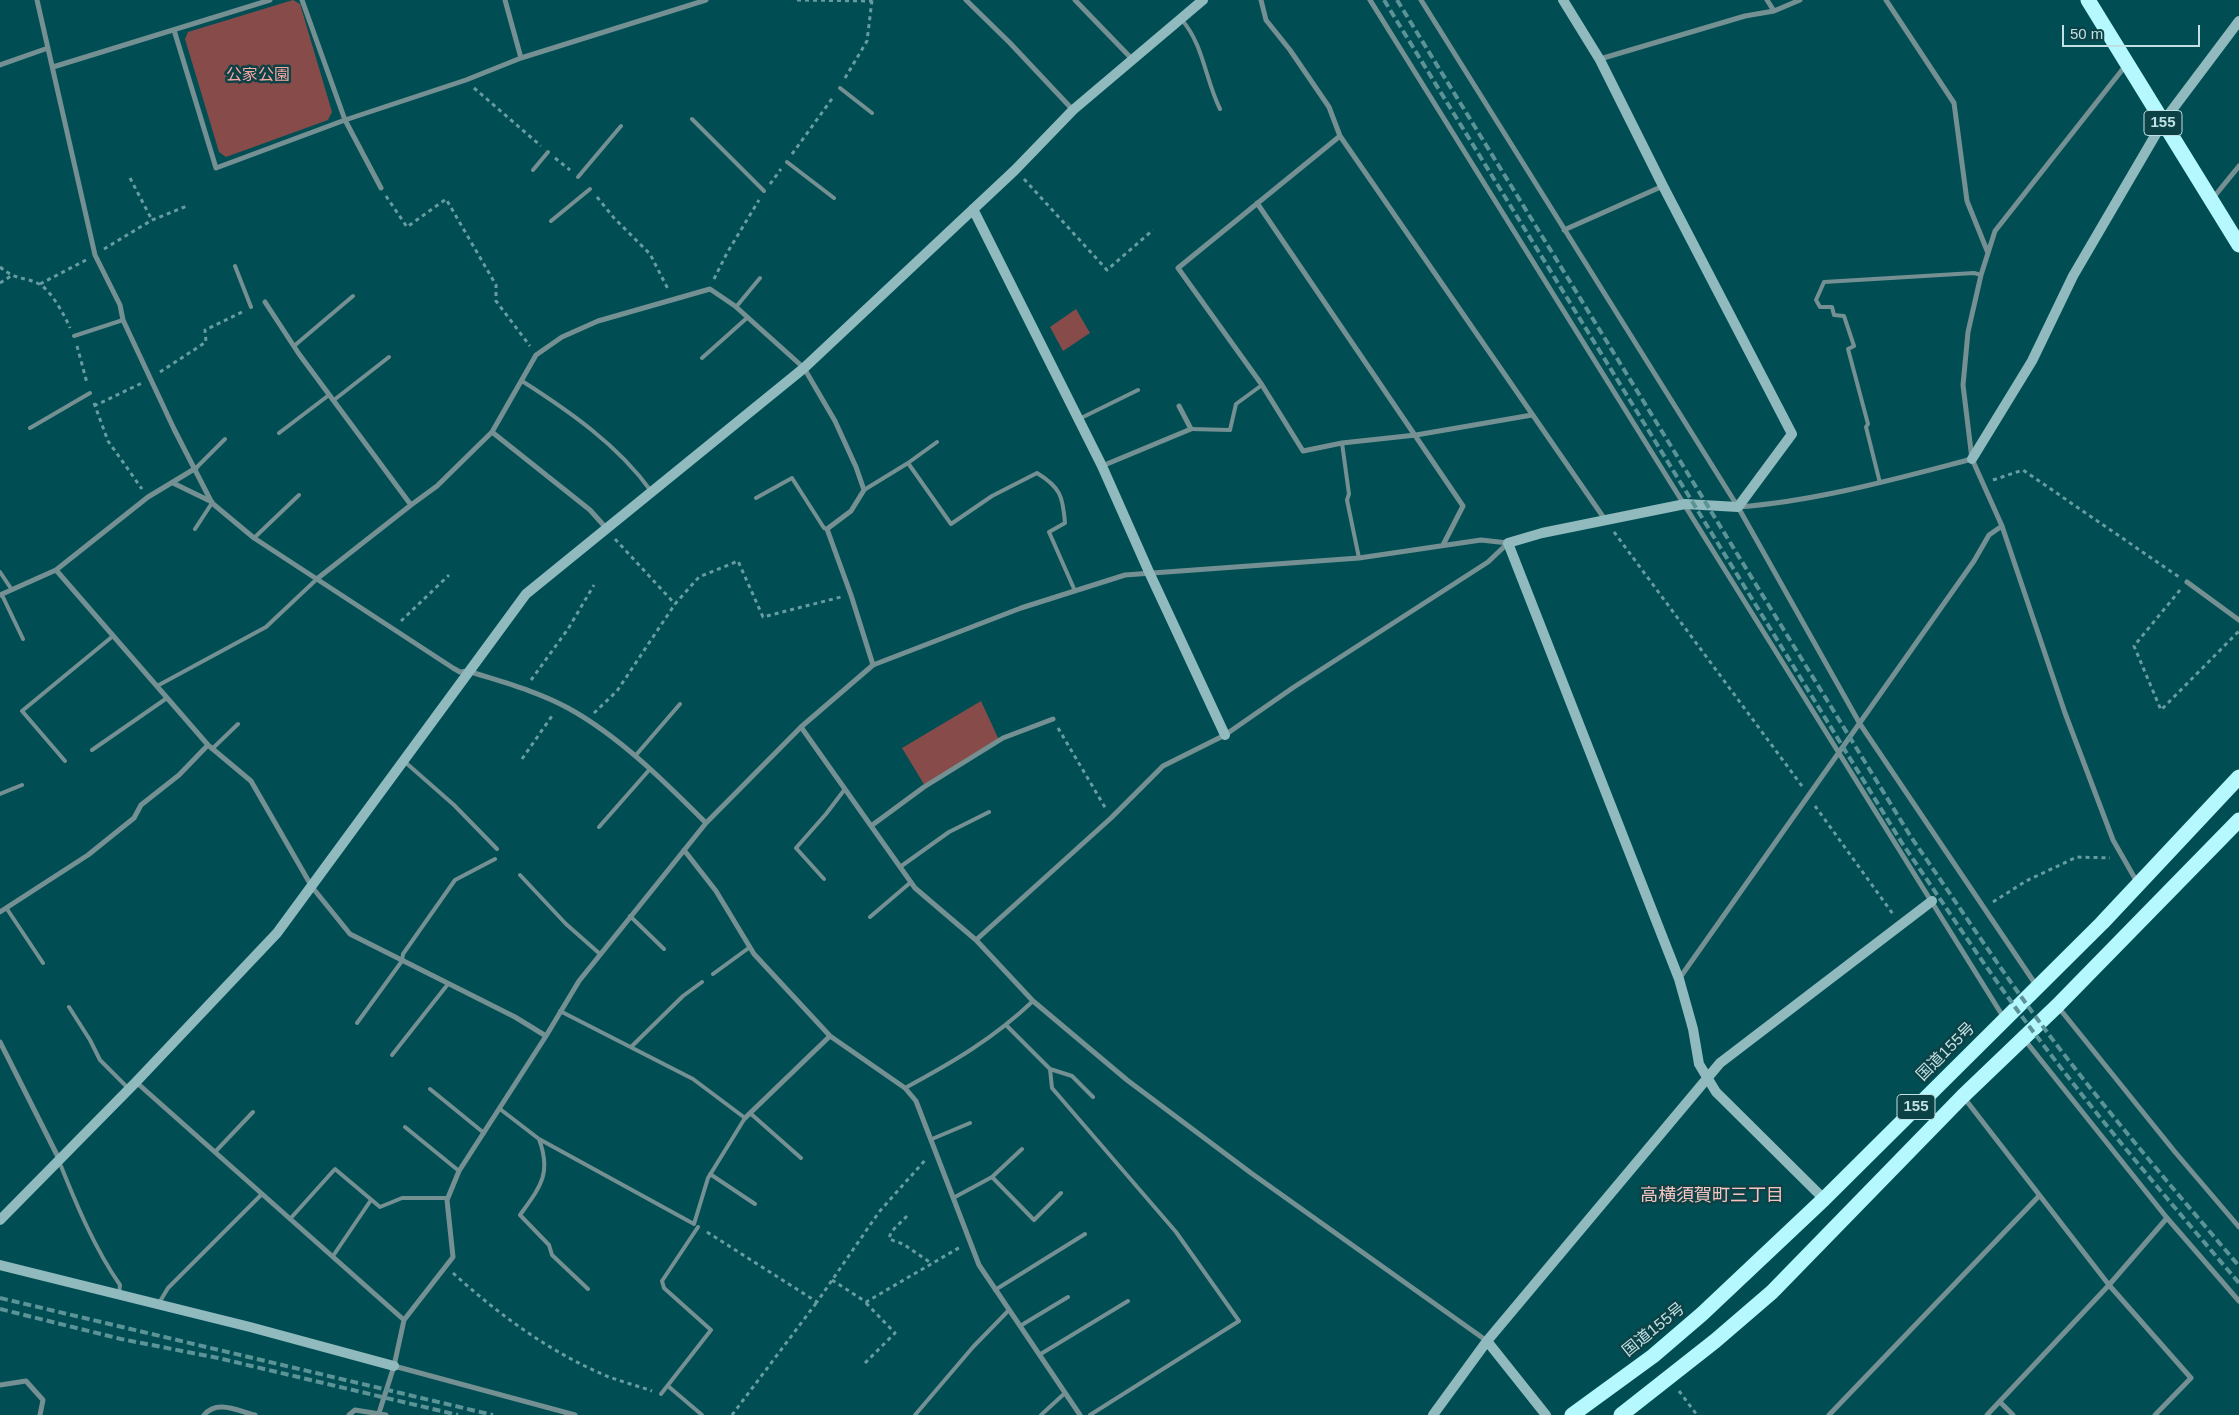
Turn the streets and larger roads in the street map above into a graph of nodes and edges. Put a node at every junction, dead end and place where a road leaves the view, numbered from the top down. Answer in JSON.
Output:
{"nodes":[{"id":1,"x":36,"y":0,"type":"edge"},
{"id":2,"x":270,"y":0,"type":"edge"},
{"id":3,"x":302,"y":0,"type":"edge"},
{"id":4,"x":505,"y":0,"type":"edge"},
{"id":5,"x":706,"y":0,"type":"edge"},
{"id":6,"x":966,"y":0,"type":"edge"},
{"id":7,"x":1075,"y":0,"type":"edge"},
{"id":8,"x":1203,"y":0,"type":"edge"},
{"id":9,"x":1261,"y":0,"type":"edge"},
{"id":10,"x":1370,"y":0,"type":"edge"},
{"id":11,"x":1420,"y":0,"type":"edge"},
{"id":12,"x":1563,"y":0,"type":"edge"},
{"id":13,"x":1767,"y":0,"type":"edge"},
{"id":14,"x":1800,"y":0,"type":"edge"},
{"id":15,"x":1886,"y":0,"type":"edge"},
{"id":16,"x":2088,"y":0,"type":"edge"},
{"id":17,"x":1774,"y":10,"type":"junction"},
{"id":18,"x":2239,"y":21,"type":"edge"},
{"id":19,"x":174,"y":30,"type":"junction"},
{"id":20,"x":48,"y":48,"type":"junction"},
{"id":21,"x":522,"y":58,"type":"junction"},
{"id":22,"x":1132,"y":59,"type":"junction"},
{"id":23,"x":1600,"y":60,"type":"junction"},
{"id":24,"x":0,"y":65,"type":"edge"},
{"id":25,"x":2126,"y":65,"type":"junction"},
{"id":26,"x":53,"y":66,"type":"junction"},
{"id":27,"x":1074,"y":110,"type":"junction"},
{"id":28,"x":345,"y":120,"type":"junction"},
{"id":29,"x":2163,"y":122,"type":"junction"},
{"id":30,"x":1340,"y":136,"type":"junction"},
{"id":31,"x":2239,"y":166,"type":"edge"},
{"id":32,"x":1663,"y":186,"type":"junction"},
{"id":33,"x":382,"y":188,"type":"road end"},
{"id":34,"x":2211,"y":200,"type":"junction"},
{"id":35,"x":1257,"y":203,"type":"junction"},
{"id":36,"x":973,"y":209,"type":"junction"},
{"id":37,"x":1564,"y":230,"type":"junction"},
{"id":38,"x":2239,"y":245,"type":"edge"},
{"id":39,"x":1988,"y":254,"type":"junction"},
{"id":40,"x":265,"y":302,"type":"dead end"},
{"id":41,"x":804,"y":368,"type":"junction"},
{"id":42,"x":1179,"y":406,"type":"dead end"},
{"id":43,"x":1532,"y":416,"type":"junction"},
{"id":44,"x":492,"y":432,"type":"junction"},
{"id":45,"x":1416,"y":435,"type":"junction"},
{"id":46,"x":1972,"y":459,"type":"junction"},
{"id":47,"x":1102,"y":466,"type":"junction"},
{"id":48,"x":196,"y":468,"type":"junction"},
{"id":49,"x":173,"y":483,"type":"junction"},
{"id":50,"x":212,"y":502,"type":"junction"},
{"id":51,"x":1685,"y":504,"type":"junction"},
{"id":52,"x":411,"y":505,"type":"junction"},
{"id":53,"x":1738,"y":507,"type":"junction"},
{"id":54,"x":1606,"y":521,"type":"junction"},
{"id":55,"x":2002,"y":526,"type":"junction"},
{"id":56,"x":606,"y":529,"type":"junction"},
{"id":57,"x":1508,"y":543,"type":"junction"},
{"id":58,"x":1443,"y":545,"type":"junction"},
{"id":59,"x":56,"y":570,"type":"junction"},
{"id":60,"x":1149,"y":572,"type":"junction"},
{"id":61,"x":318,"y":578,"type":"junction"},
{"id":62,"x":2187,"y":582,"type":"road end"},
{"id":63,"x":1,"y":595,"type":"edge"},
{"id":64,"x":2239,"y":620,"type":"edge"},
{"id":65,"x":873,"y":665,"type":"junction"},
{"id":66,"x":468,"y":671,"type":"junction"},
{"id":67,"x":1053,"y":719,"type":"road end"},
{"id":68,"x":1860,"y":724,"type":"junction"},
{"id":69,"x":801,"y":727,"type":"junction"},
{"id":70,"x":1225,"y":735,"type":"junction"},
{"id":71,"x":210,"y":747,"type":"junction"},
{"id":72,"x":1838,"y":754,"type":"junction"},
{"id":73,"x":2239,"y":777,"type":"edge"},
{"id":74,"x":2239,"y":820,"type":"edge"},
{"id":75,"x":706,"y":823,"type":"junction"},
{"id":76,"x":871,"y":826,"type":"junction"},
{"id":77,"x":684,"y":850,"type":"junction"},
{"id":78,"x":2138,"y":884,"type":"junction"},
{"id":79,"x":312,"y":887,"type":"junction"},
{"id":80,"x":1932,"y":902,"type":"junction"},
{"id":81,"x":0,"y":912,"type":"edge"},
{"id":82,"x":976,"y":940,"type":"junction"},
{"id":83,"x":1679,"y":979,"type":"junction"},
{"id":84,"x":2037,"y":986,"type":"junction"},
{"id":85,"x":2057,"y":1006,"type":"junction"},
{"id":86,"x":2004,"y":1018,"type":"junction"},
{"id":87,"x":546,"y":1036,"type":"junction"},
{"id":88,"x":830,"y":1036,"type":"junction"},
{"id":89,"x":2023,"y":1038,"type":"junction"},
{"id":90,"x":0,"y":1042,"type":"edge"},
{"id":91,"x":1707,"y":1078,"type":"junction"},
{"id":92,"x":132,"y":1085,"type":"junction"},
{"id":93,"x":1963,"y":1096,"type":"junction"},
{"id":94,"x":745,"y":1118,"type":"road end"},
{"id":95,"x":60,"y":1163,"type":"junction"},
{"id":96,"x":2039,"y":1196,"type":"junction"},
{"id":97,"x":1824,"y":1199,"type":"junction"},
{"id":98,"x":2167,"y":1218,"type":"junction"},
{"id":99,"x":0,"y":1220,"type":"edge"},
{"id":100,"x":2239,"y":1228,"type":"edge"},
{"id":101,"x":0,"y":1265,"type":"edge"},
{"id":102,"x":2108,"y":1285,"type":"junction"},
{"id":103,"x":2239,"y":1301,"type":"edge"},
{"id":104,"x":404,"y":1320,"type":"junction"},
{"id":105,"x":1487,"y":1341,"type":"junction"},
{"id":106,"x":394,"y":1366,"type":"junction"},
{"id":107,"x":0,"y":1386,"type":"edge"},
{"id":108,"x":2000,"y":1402,"type":"junction"},
{"id":109,"x":379,"y":1413,"type":"junction"},
{"id":110,"x":40,"y":1415,"type":"edge"},
{"id":111,"x":204,"y":1415,"type":"edge"},
{"id":112,"x":255,"y":1415,"type":"edge"},
{"id":113,"x":349,"y":1415,"type":"edge"},
{"id":114,"x":386,"y":1415,"type":"edge"},
{"id":115,"x":575,"y":1415,"type":"edge"},
{"id":116,"x":1080,"y":1415,"type":"edge"},
{"id":117,"x":1433,"y":1415,"type":"edge"},
{"id":118,"x":1546,"y":1415,"type":"edge"},
{"id":119,"x":1572,"y":1415,"type":"edge"},
{"id":120,"x":1620,"y":1415,"type":"edge"},
{"id":121,"x":1829,"y":1415,"type":"edge"},
{"id":122,"x":1987,"y":1415,"type":"edge"},
{"id":123,"x":2013,"y":1415,"type":"edge"},
{"id":124,"x":2155,"y":1415,"type":"edge"}],
"edges":[{"from":1,"to":20,"type":"street"},
{"from":2,"to":19,"type":"street"},
{"from":3,"to":28,"type":"street"},
{"from":4,"to":21,"type":"street"},
{"from":5,"to":21,"type":"street"},
{"from":6,"to":27,"type":"street"},
{"from":7,"to":22,"type":"street"},
{"from":8,"to":22,"type":"street"},
{"from":9,"to":30,"type":"street"},
{"from":10,"to":51,"type":"street"},
{"from":11,"to":37,"type":"street"},
{"from":12,"to":23,"type":"street"},
{"from":13,"to":17,"type":"street"},
{"from":14,"to":17,"type":"street"},
{"from":15,"to":39,"type":"street"},
{"from":16,"to":25,"type":"highway","number":"155"},
{"from":17,"to":23,"type":"street"},
{"from":18,"to":29,"type":"street"},
{"from":19,"to":26,"type":"street"},
{"from":19,"to":28,"type":"street"},
{"from":20,"to":24,"type":"street"},
{"from":20,"to":26,"type":"street"},
{"from":21,"to":28,"type":"street"},
{"from":22,"to":27,"type":"street"},
{"from":23,"to":32,"type":"street"},
{"from":25,"to":29,"type":"highway","number":"155"},
{"from":25,"to":39,"type":"street"},
{"from":26,"to":48,"type":"street"},
{"from":27,"to":36,"type":"street"},
{"from":28,"to":33,"type":"street"},
{"from":29,"to":34,"type":"highway","number":"155"},
{"from":29,"to":46,"type":"street"},
{"from":30,"to":35,"type":"street"},
{"from":30,"to":43,"type":"street"},
{"from":31,"to":34,"type":"street"},
{"from":32,"to":37,"type":"street"},
{"from":32,"to":53,"type":"street"},
{"from":34,"to":38,"type":"highway","number":"155"},
{"from":35,"to":45,"type":"street"},
{"from":35,"to":45,"type":"street"},
{"from":36,"to":41,"type":"street"},
{"from":36,"to":47,"type":"street"},
{"from":37,"to":53,"type":"street"},
{"from":39,"to":46,"type":"street"},
{"from":40,"to":52,"type":"street"},
{"from":41,"to":44,"type":"street"},
{"from":41,"to":56,"type":"street"},
{"from":41,"to":65,"type":"street"},
{"from":42,"to":47,"type":"street"},
{"from":43,"to":45,"type":"street"},
{"from":43,"to":54,"type":"street"},
{"from":44,"to":52,"type":"street"},
{"from":44,"to":56,"type":"street"},
{"from":45,"to":58,"type":"street"},
{"from":46,"to":53,"type":"street"},
{"from":46,"to":55,"type":"street"},
{"from":47,"to":60,"type":"street"},
{"from":48,"to":49,"type":"street"},
{"from":48,"to":50,"type":"street"},
{"from":49,"to":50,"type":"street"},
{"from":49,"to":59,"type":"street"},
{"from":50,"to":61,"type":"street"},
{"from":51,"to":53,"type":"street"},
{"from":51,"to":54,"type":"street"},
{"from":51,"to":72,"type":"street"},
{"from":52,"to":61,"type":"street"},
{"from":53,"to":68,"type":"street"},
{"from":54,"to":57,"type":"street"},
{"from":55,"to":68,"type":"street"},
{"from":55,"to":78,"type":"street"},
{"from":56,"to":66,"type":"street"},
{"from":57,"to":58,"type":"street"},
{"from":57,"to":70,"type":"street"},
{"from":57,"to":83,"type":"street"},
{"from":58,"to":60,"type":"street"},
{"from":59,"to":63,"type":"street"},
{"from":59,"to":71,"type":"street"},
{"from":60,"to":65,"type":"street"},
{"from":60,"to":70,"type":"street"},
{"from":61,"to":66,"type":"street"},
{"from":62,"to":64,"type":"street"},
{"from":65,"to":69,"type":"street"},
{"from":66,"to":75,"type":"street"},
{"from":66,"to":79,"type":"street"},
{"from":67,"to":76,"type":"street"},
{"from":68,"to":72,"type":"street"},
{"from":68,"to":84,"type":"street"},
{"from":69,"to":75,"type":"street"},
{"from":69,"to":76,"type":"street"},
{"from":70,"to":82,"type":"street"},
{"from":71,"to":79,"type":"street"},
{"from":71,"to":81,"type":"street"},
{"from":72,"to":80,"type":"street"},
{"from":72,"to":83,"type":"street"},
{"from":73,"to":78,"type":"highway","name":"国道155号","number":"155"},
{"from":74,"to":85,"type":"highway","number":"155"},
{"from":75,"to":77,"type":"street"},
{"from":76,"to":82,"type":"street"},
{"from":77,"to":87,"type":"street"},
{"from":77,"to":88,"type":"street"},
{"from":78,"to":84,"type":"highway","name":"国道155号","number":"155"},
{"from":79,"to":87,"type":"street"},
{"from":79,"to":92,"type":"street"},
{"from":80,"to":86,"type":"street"},
{"from":80,"to":91,"type":"street"},
{"from":82,"to":105,"type":"street"},
{"from":83,"to":91,"type":"street"},
{"from":84,"to":86,"type":"highway","name":"国道155号","number":"155"},
{"from":85,"to":89,"type":"highway","number":"155"},
{"from":85,"to":100,"type":"street"},
{"from":86,"to":97,"type":"highway","name":"国道155号","number":"155"},
{"from":87,"to":104,"type":"street"},
{"from":88,"to":94,"type":"street"},
{"from":88,"to":116,"type":"street"},
{"from":89,"to":93,"type":"highway","number":"155"},
{"from":89,"to":98,"type":"street"},
{"from":90,"to":95,"type":"street"},
{"from":91,"to":97,"type":"street"},
{"from":91,"to":105,"type":"street"},
{"from":92,"to":95,"type":"street"},
{"from":92,"to":104,"type":"street"},
{"from":93,"to":96,"type":"street"},
{"from":93,"to":120,"type":"highway","number":"155"},
{"from":95,"to":99,"type":"street"},
{"from":96,"to":102,"type":"street"},
{"from":96,"to":121,"type":"street"},
{"from":97,"to":119,"type":"highway","name":"国道155号","number":"155"},
{"from":98,"to":102,"type":"street"},
{"from":98,"to":103,"type":"street"},
{"from":101,"to":106,"type":"street"},
{"from":102,"to":108,"type":"street"},
{"from":102,"to":124,"type":"street"},
{"from":104,"to":106,"type":"street"},
{"from":105,"to":117,"type":"street"},
{"from":105,"to":118,"type":"street"},
{"from":106,"to":109,"type":"street"},
{"from":106,"to":115,"type":"street"},
{"from":107,"to":110,"type":"street"},
{"from":108,"to":122,"type":"street"},
{"from":108,"to":123,"type":"street"},
{"from":109,"to":113,"type":"street"},
{"from":109,"to":114,"type":"street"},
{"from":111,"to":112,"type":"street"}]}
